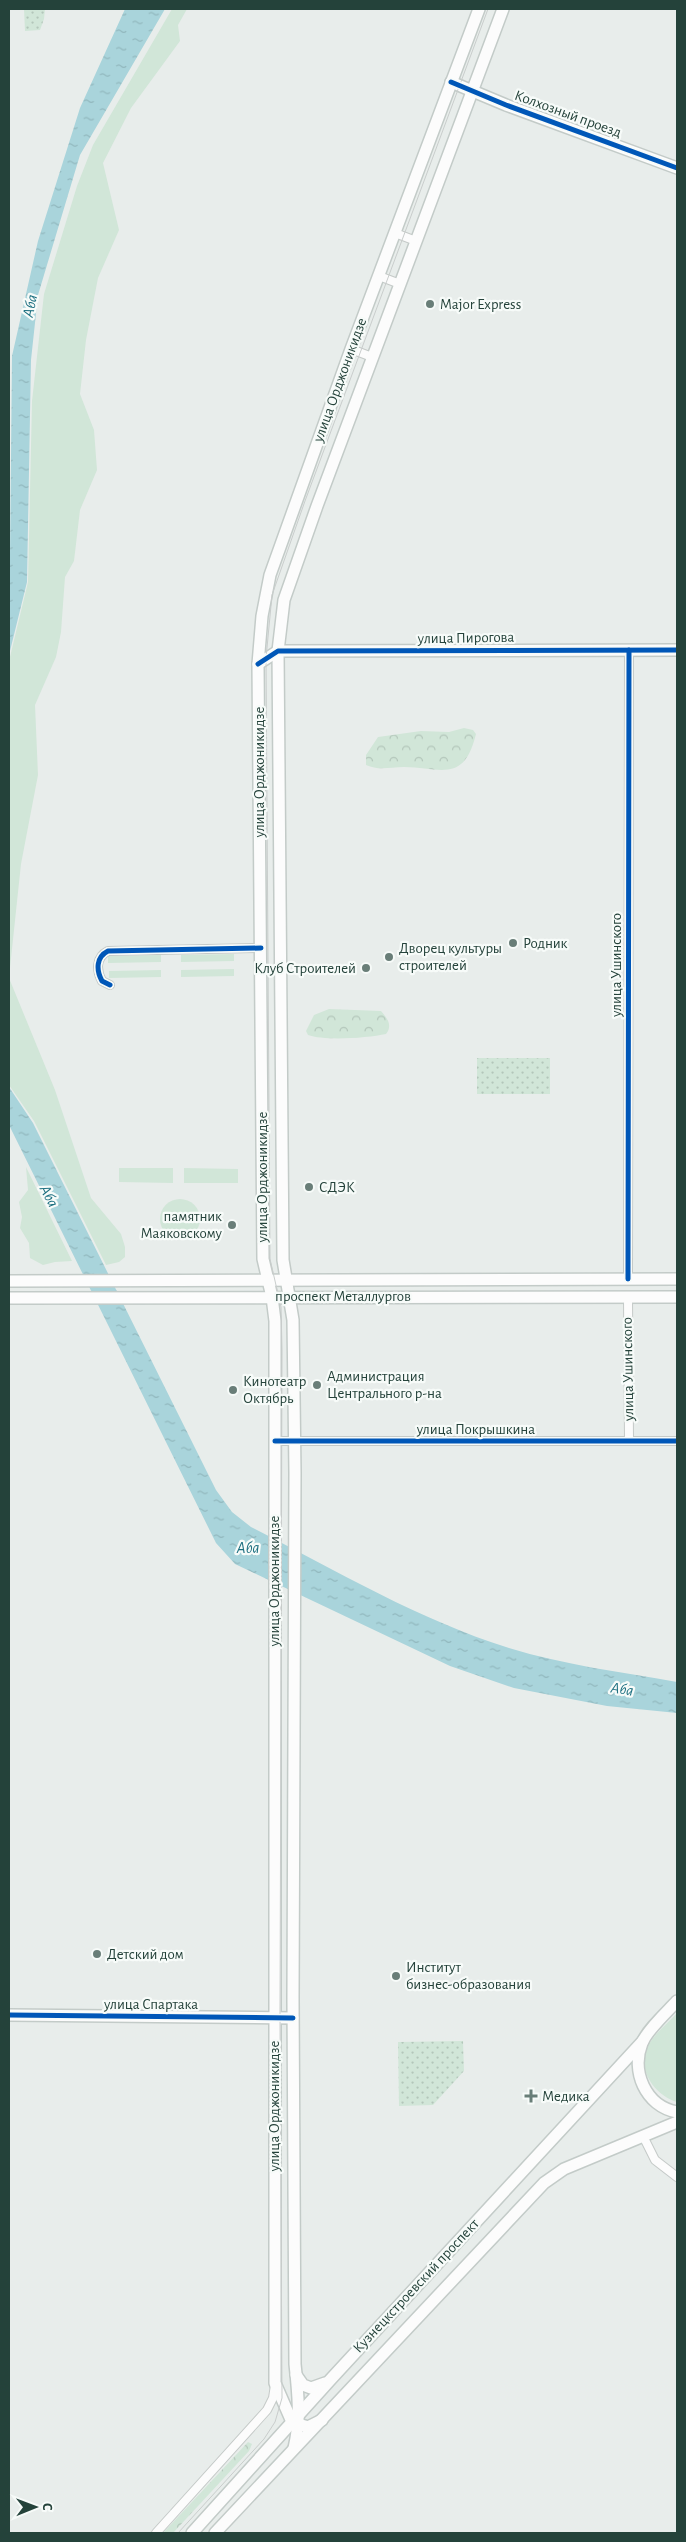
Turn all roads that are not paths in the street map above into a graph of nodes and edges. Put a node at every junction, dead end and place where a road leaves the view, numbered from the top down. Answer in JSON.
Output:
{"nodes":[{"id":1,"x":479,"y":9,"type":"edge"},
{"id":2,"x":502,"y":9,"type":"edge"},
{"id":3,"x":451,"y":82,"type":"junction"},
{"id":4,"x":472,"y":90,"type":"junction"},
{"id":5,"x":677,"y":168,"type":"edge"},
{"id":6,"x":395,"y":233,"type":"junction"},
{"id":7,"x":416,"y":241,"type":"junction"},
{"id":8,"x":379,"y":276,"type":"junction"},
{"id":9,"x":400,"y":284,"type":"junction"},
{"id":10,"x":351,"y":349,"type":"junction"},
{"id":11,"x":372,"y":357,"type":"junction"},
{"id":12,"x":629,"y":650,"type":"junction"},
{"id":13,"x":677,"y":650,"type":"edge"},
{"id":14,"x":278,"y":651,"type":"junction"},
{"id":15,"x":258,"y":664,"type":"junction"},
{"id":16,"x":261,"y":948,"type":"junction"},
{"id":17,"x":110,"y":985,"type":"dead end"},
{"id":18,"x":267,"y":1279,"type":"junction"},
{"id":19,"x":286,"y":1279,"type":"junction"},
{"id":20,"x":628,"y":1279,"type":"junction"},
{"id":21,"x":677,"y":1279,"type":"edge"},
{"id":22,"x":9,"y":1281,"type":"edge"},
{"id":23,"x":290,"y":1296,"type":"junction"},
{"id":24,"x":272,"y":1297,"type":"junction"},
{"id":25,"x":628,"y":1297,"type":"junction"},
{"id":26,"x":677,"y":1297,"type":"edge"},
{"id":27,"x":9,"y":1298,"type":"edge"},
{"id":28,"x":295,"y":1441,"type":"junction"},
{"id":29,"x":629,"y":1441,"type":"junction"},
{"id":30,"x":677,"y":1441,"type":"edge"},
{"id":31,"x":275,"y":1442,"type":"junction"},
{"id":32,"x":677,"y":2001,"type":"edge"},
{"id":33,"x":9,"y":2016,"type":"edge"},
{"id":34,"x":274,"y":2018,"type":"junction"},
{"id":35,"x":293,"y":2018,"type":"junction"},
{"id":36,"x":643,"y":2041,"type":"junction"},
{"id":37,"x":677,"y":2112,"type":"edge"},
{"id":38,"x":677,"y":2122,"type":"edge"},
{"id":39,"x":643,"y":2136,"type":"junction"},
{"id":40,"x":677,"y":2177,"type":"edge"},
{"id":41,"x":296,"y":2375,"type":"junction"},
{"id":42,"x":331,"y":2379,"type":"junction"},
{"id":43,"x":275,"y":2383,"type":"junction"},
{"id":44,"x":283,"y":2405,"type":"junction"},
{"id":45,"x":296,"y":2420,"type":"junction"},
{"id":46,"x":322,"y":2420,"type":"junction"},
{"id":47,"x":278,"y":2437,"type":"junction"},
{"id":48,"x":294,"y":2448,"type":"junction"},
{"id":49,"x":156,"y":2533,"type":"edge"},
{"id":50,"x":192,"y":2533,"type":"edge"},
{"id":51,"x":215,"y":2533,"type":"edge"}],
"edges":[{"from":1,"to":3,"type":"main road","name":"улица Орджоникидзе"},
{"from":2,"to":4,"type":"main road","name":"улица Орджоникидзе"},
{"from":3,"to":4,"type":"main road","name":"Колхозный проезд"},
{"from":3,"to":6,"type":"main road","name":"улица Орджоникидзе"},
{"from":4,"to":5,"type":"main road","name":"Колхозный проезд"},
{"from":4,"to":7,"type":"main road","name":"улица Орджоникидзе"},
{"from":6,"to":7,"type":"street"},
{"from":6,"to":8,"type":"main road","name":"улица Орджоникидзе"},
{"from":7,"to":9,"type":"main road","name":"улица Орджоникидзе"},
{"from":8,"to":9,"type":"street"},
{"from":8,"to":10,"type":"main road","name":"улица Орджоникидзе"},
{"from":9,"to":11,"type":"main road","name":"улица Орджоникидзе"},
{"from":10,"to":11,"type":"street"},
{"from":10,"to":15,"type":"main road","name":"улица Орджоникидзе"},
{"from":11,"to":14,"type":"main road","name":"улица Орджоникидзе"},
{"from":12,"to":13,"type":"main road","name":"улица Пирогова"},
{"from":12,"to":14,"type":"main road","name":"улица Пирогова"},
{"from":12,"to":20,"type":"street","name":"улица Ушинского"},
{"from":14,"to":15,"type":"main road"},
{"from":14,"to":19,"type":"main road","name":"улица Орджоникидзе"},
{"from":15,"to":16,"type":"main road","name":"улица Орджоникидзе"},
{"from":16,"to":17,"type":"street"},
{"from":16,"to":18,"type":"main road","name":"улица Орджоникидзе"},
{"from":18,"to":19,"type":"main road","name":"проспект Металлургов"},
{"from":18,"to":22,"type":"main road","name":"проспект Металлургов"},
{"from":18,"to":24,"type":"main road","name":"улица Орджоникидзе"},
{"from":19,"to":20,"type":"main road","name":"проспект Металлургов"},
{"from":19,"to":23,"type":"main road","name":"улица Орджоникидзе"},
{"from":20,"to":21,"type":"main road","name":"проспект Металлургов"},
{"from":23,"to":24,"type":"main road","name":"проспект Металлургов"},
{"from":23,"to":25,"type":"main road","name":"проспект Металлургов"},
{"from":23,"to":28,"type":"main road","name":"улица Орджоникидзе"},
{"from":24,"to":27,"type":"main road","name":"проспект Металлургов"},
{"from":24,"to":31,"type":"main road","name":"улица Орджоникидзе"},
{"from":25,"to":26,"type":"main road","name":"проспект Металлургов"},
{"from":25,"to":29,"type":"street","name":"улица Ушинского"},
{"from":28,"to":29,"type":"street","name":"улица Покрышкина"},
{"from":28,"to":31,"type":"street","name":"улица Покрышкина"},
{"from":28,"to":35,"type":"main road","name":"улица Орджоникидзе"},
{"from":29,"to":30,"type":"street","name":"улица Покрышкина"},
{"from":31,"to":34,"type":"main road","name":"улица Орджоникидзе"},
{"from":32,"to":36,"type":"main road","name":"Кузнецкстроевский проспект"},
{"from":33,"to":34,"type":"main road","name":"улица Спартака"},
{"from":34,"to":35,"type":"main road","name":"улица Спартака"},
{"from":34,"to":43,"type":"main road","name":"улица Орджоникидзе"},
{"from":35,"to":41,"type":"main road","name":"улица Орджоникидзе"},
{"from":36,"to":37,"type":"main road"},
{"from":36,"to":42,"type":"main road","name":"Кузнецкстроевский проспект"},
{"from":38,"to":39,"type":"main road","name":"Кузнецкстроевский проспект"},
{"from":39,"to":40,"type":"street"},
{"from":39,"to":46,"type":"main road","name":"Кузнецкстроевский проспект"},
{"from":41,"to":42,"type":"main road"},
{"from":41,"to":45,"type":"main road","name":"улица Орджоникидзе"},
{"from":42,"to":45,"type":"main road","name":"Кузнецкстроевский проспект"},
{"from":43,"to":44,"type":"main road","name":"улица Орджоникидзе"},
{"from":43,"to":49,"type":"street"},
{"from":44,"to":45,"type":"main road","name":"улица Орджоникидзе"},
{"from":44,"to":47,"type":"main road"},
{"from":45,"to":46,"type":"main road"},
{"from":45,"to":47,"type":"main road","name":"Кузнецкстроевский проспект"},
{"from":45,"to":48,"type":"main road"},
{"from":46,"to":48,"type":"main road","name":"Кузнецкстроевский проспект"},
{"from":47,"to":50,"type":"main road","name":"Кузнецкстроевский проспект"},
{"from":48,"to":51,"type":"main road","name":"Кузнецкстроевский проспект"}]}
